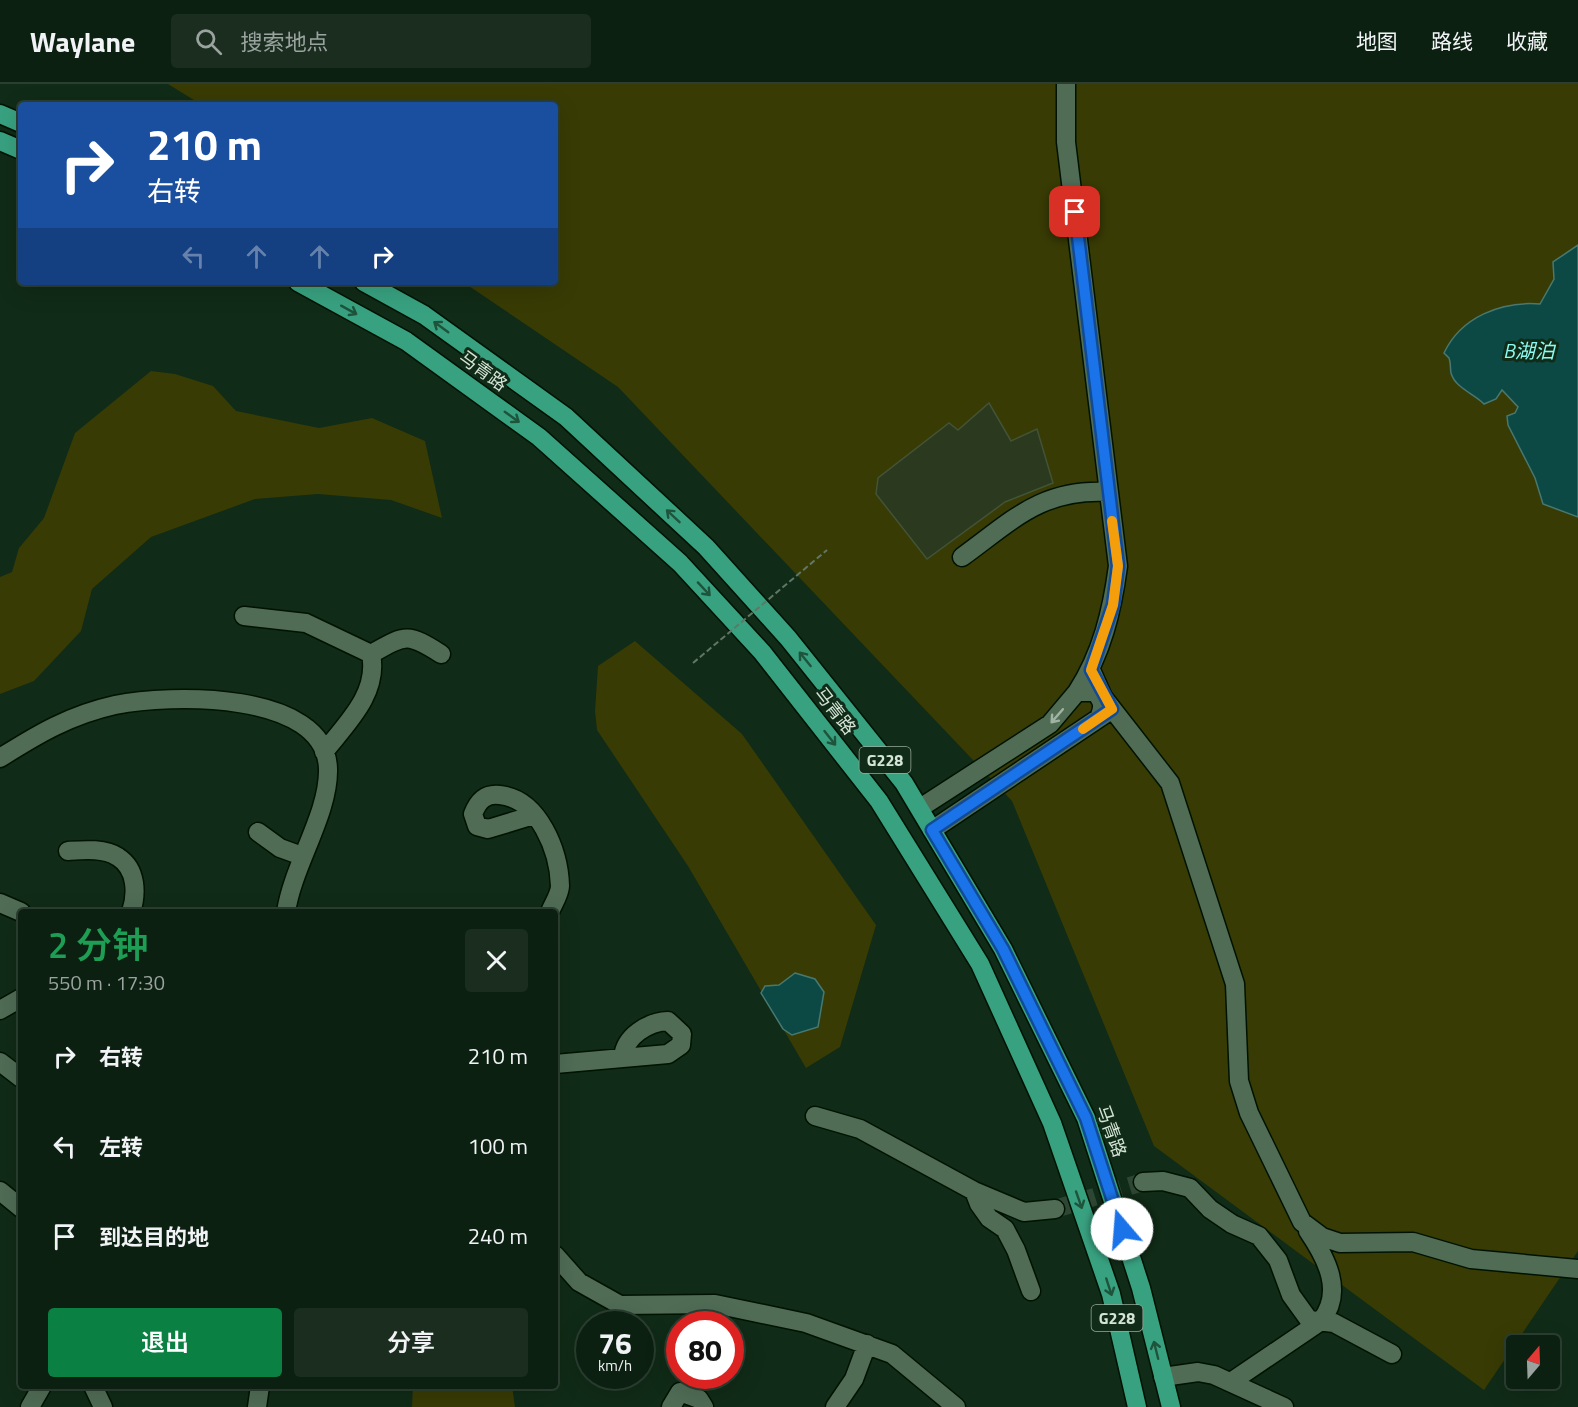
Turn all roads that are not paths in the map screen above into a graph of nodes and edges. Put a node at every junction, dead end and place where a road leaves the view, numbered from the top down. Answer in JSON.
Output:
{"nodes":[{"id":1,"x":1066,"y":84,"type":"edge"},
{"id":2,"x":0,"y":114,"type":"edge"},
{"id":3,"x":18,"y":122,"type":"edge"},
{"id":4,"x":1,"y":143,"type":"edge"},
{"id":5,"x":18,"y":149,"type":"edge"},
{"id":6,"x":303,"y":285,"type":"edge"},
{"id":7,"x":369,"y":285,"type":"edge"},
{"id":8,"x":1109,"y":492,"type":"junction"},
{"id":9,"x":962,"y":557,"type":"dead end"},
{"id":10,"x":244,"y":616,"type":"dead end"},
{"id":11,"x":371,"y":654,"type":"junction"},
{"id":12,"x":441,"y":654,"type":"dead end"},
{"id":13,"x":1091,"y":670,"type":"junction"},
{"id":14,"x":1077,"y":692,"type":"junction"},
{"id":15,"x":1106,"y":714,"type":"junction"},
{"id":16,"x":324,"y":752,"type":"junction"},
{"id":17,"x":0,"y":758,"type":"edge"},
{"id":18,"x":920,"y":808,"type":"junction"},
{"id":19,"x":534,"y":815,"type":"dead end"},
{"id":20,"x":932,"y":830,"type":"junction"},
{"id":21,"x":258,"y":832,"type":"dead end"},
{"id":22,"x":68,"y":851,"type":"dead end"},
{"id":23,"x":302,"y":856,"type":"junction"},
{"id":24,"x":0,"y":903,"type":"edge"},
{"id":25,"x":132,"y":909,"type":"edge"},
{"id":26,"x":286,"y":909,"type":"edge"},
{"id":27,"x":551,"y":909,"type":"edge"},
{"id":28,"x":18,"y":911,"type":"edge"},
{"id":29,"x":18,"y":1000,"type":"edge"},
{"id":30,"x":0,"y":1010,"type":"edge"},
{"id":31,"x":623,"y":1057,"type":"dead end"},
{"id":32,"x":0,"y":1062,"type":"edge"},
{"id":33,"x":558,"y":1064,"type":"edge"},
{"id":34,"x":18,"y":1076,"type":"edge"},
{"id":35,"x":815,"y":1116,"type":"dead end"},
{"id":36,"x":1143,"y":1182,"type":"tunnel mouth"},
{"id":37,"x":0,"y":1191,"type":"edge"},
{"id":38,"x":974,"y":1191,"type":"junction"},
{"id":39,"x":18,"y":1206,"type":"edge"},
{"id":40,"x":1055,"y":1209,"type":"tunnel mouth"},
{"id":41,"x":1302,"y":1222,"type":"junction"},
{"id":42,"x":558,"y":1258,"type":"edge"},
{"id":43,"x":1578,"y":1269,"type":"edge"},
{"id":44,"x":1031,"y":1290,"type":"dead end"},
{"id":45,"x":1321,"y":1321,"type":"junction"},
{"id":46,"x":867,"y":1344,"type":"junction"},
{"id":47,"x":1392,"y":1354,"type":"dead end"},
{"id":48,"x":1163,"y":1377,"type":"junction"},
{"id":49,"x":1231,"y":1382,"type":"junction"},
{"id":50,"x":40,"y":1389,"type":"edge"},
{"id":51,"x":95,"y":1389,"type":"edge"},
{"id":52,"x":260,"y":1389,"type":"edge"},
{"id":53,"x":30,"y":1407,"type":"edge"},
{"id":54,"x":104,"y":1407,"type":"edge"},
{"id":55,"x":257,"y":1407,"type":"edge"},
{"id":56,"x":671,"y":1407,"type":"edge"},
{"id":57,"x":704,"y":1407,"type":"edge"},
{"id":58,"x":835,"y":1407,"type":"edge"},
{"id":59,"x":956,"y":1407,"type":"edge"},
{"id":60,"x":1137,"y":1407,"type":"edge"},
{"id":61,"x":1171,"y":1407,"type":"edge"},
{"id":62,"x":1284,"y":1407,"type":"edge"}],
"edges":[{"from":1,"to":8,"type":"street"},
{"from":2,"to":3,"type":"highway"},
{"from":4,"to":5,"type":"highway"},
{"from":6,"to":60,"type":"highway","name":"马青路","number":"G228","one_way":true},
{"from":18,"to":7,"type":"highway","name":"马青路","number":"G228","one_way":true},
{"from":8,"to":9,"type":"street"},
{"from":8,"to":13,"type":"street"},
{"from":10,"to":11,"type":"street"},
{"from":11,"to":12,"type":"street"},
{"from":11,"to":16,"type":"street"},
{"from":13,"to":14,"type":"street"},
{"from":13,"to":15,"type":"street"},
{"from":14,"to":15,"type":"street"},
{"from":14,"to":18,"type":"street","one_way":true},
{"from":15,"to":20,"type":"street"},
{"from":15,"to":41,"type":"street"},
{"from":16,"to":17,"type":"street"},
{"from":16,"to":23,"type":"street"},
{"from":18,"to":20,"type":"highway","name":"马青路","number":"G228"},
{"from":19,"to":27,"type":"street"},
{"from":48,"to":20,"type":"highway","name":"马青路","number":"G228","one_way":true},
{"from":21,"to":23,"type":"street"},
{"from":22,"to":25,"type":"street"},
{"from":23,"to":26,"type":"street"},
{"from":24,"to":28,"type":"street"},
{"from":29,"to":30,"type":"street"},
{"from":31,"to":33,"type":"street"},
{"from":32,"to":34,"type":"street"},
{"from":35,"to":38,"type":"street"},
{"from":36,"to":45,"type":"street"},
{"from":37,"to":39,"type":"street"},
{"from":38,"to":40,"type":"street"},
{"from":38,"to":44,"type":"street"},
{"from":41,"to":43,"type":"street"},
{"from":41,"to":45,"type":"street"},
{"from":42,"to":46,"type":"street"},
{"from":45,"to":47,"type":"street"},
{"from":45,"to":49,"type":"street"},
{"from":46,"to":58,"type":"street"},
{"from":46,"to":59,"type":"street"},
{"from":48,"to":49,"type":"street"},
{"from":48,"to":61,"type":"highway","name":"马青路","number":"G228"},
{"from":49,"to":62,"type":"street"},
{"from":50,"to":53,"type":"street"},
{"from":51,"to":54,"type":"street"},
{"from":52,"to":55,"type":"street"},
{"from":56,"to":57,"type":"street"}]}
